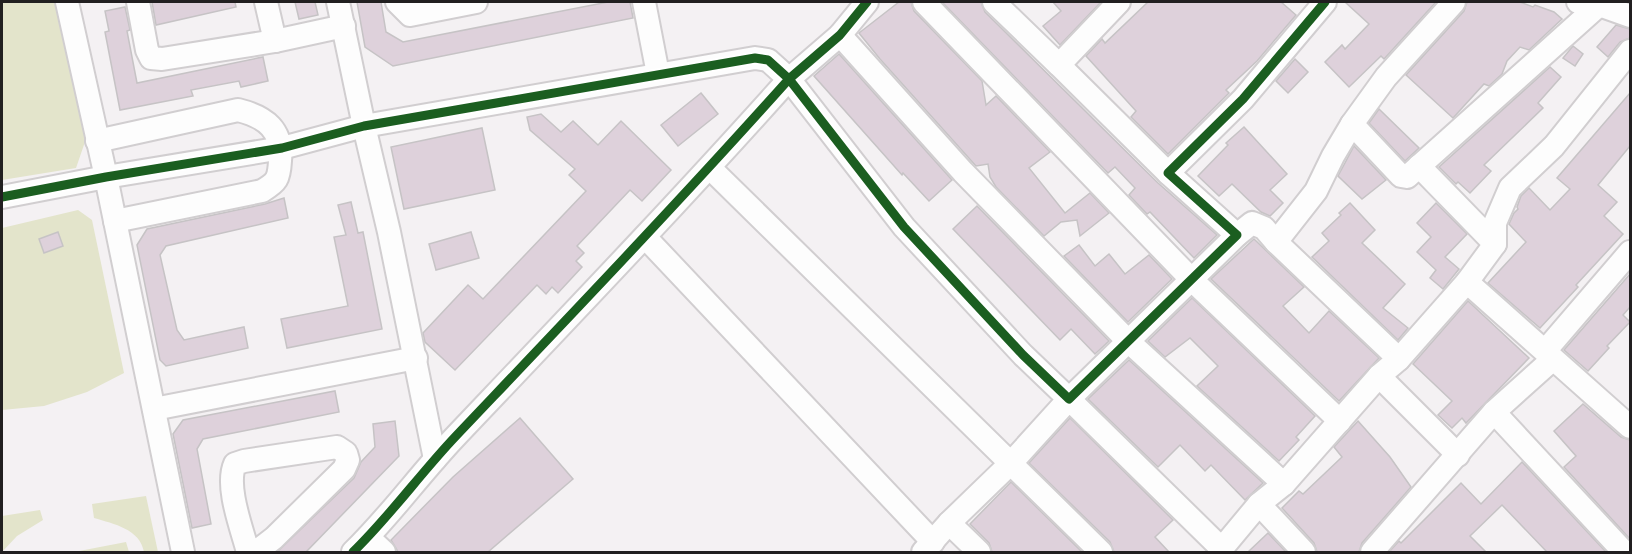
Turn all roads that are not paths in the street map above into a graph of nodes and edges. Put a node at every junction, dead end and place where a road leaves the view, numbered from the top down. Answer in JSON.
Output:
{"nodes":[{"id":1,"x":67,"y":2,"type":"edge"},
{"id":2,"x":138,"y":2,"type":"edge"},
{"id":3,"x":266,"y":2,"type":"edge"},
{"id":4,"x":338,"y":2,"type":"edge"},
{"id":5,"x":397,"y":2,"type":"edge"},
{"id":6,"x":476,"y":2,"type":"edge"},
{"id":7,"x":644,"y":2,"type":"edge"},
{"id":8,"x":867,"y":2,"type":"edge"},
{"id":9,"x":924,"y":2,"type":"edge"},
{"id":10,"x":994,"y":2,"type":"edge"},
{"id":11,"x":1119,"y":2,"type":"edge"},
{"id":12,"x":1325,"y":2,"type":"edge"},
{"id":13,"x":1454,"y":2,"type":"edge"},
{"id":14,"x":1588,"y":3,"type":"edge"},
{"id":15,"x":1630,"y":16,"type":"edge"},
{"id":16,"x":344,"y":26,"type":"junction"},
{"id":17,"x":840,"y":35,"type":"junction"},
{"id":18,"x":275,"y":41,"type":"junction"},
{"id":19,"x":1630,"y":51,"type":"edge"},
{"id":20,"x":1059,"y":64,"type":"junction"},
{"id":21,"x":658,"y":74,"type":"junction"},
{"id":22,"x":789,"y":79,"type":"junction"},
{"id":23,"x":1352,"y":124,"type":"junction"},
{"id":24,"x":364,"y":126,"type":"junction"},
{"id":25,"x":97,"y":141,"type":"junction"},
{"id":26,"x":282,"y":148,"type":"junction"},
{"id":27,"x":1419,"y":166,"type":"junction"},
{"id":28,"x":710,"y":168,"type":"junction"},
{"id":29,"x":1168,"y":173,"type":"junction"},
{"id":30,"x":106,"y":177,"type":"junction"},
{"id":31,"x":2,"y":197,"type":"edge"},
{"id":32,"x":115,"y":221,"type":"junction"},
{"id":33,"x":1237,"y":235,"type":"junction"},
{"id":34,"x":645,"y":237,"type":"junction"},
{"id":35,"x":1276,"y":242,"type":"junction"},
{"id":36,"x":1495,"y":244,"type":"junction"},
{"id":37,"x":1630,"y":252,"type":"edge"},
{"id":38,"x":1192,"y":280,"type":"junction"},
{"id":39,"x":1467,"y":282,"type":"junction"},
{"id":40,"x":1128,"y":341,"type":"junction"},
{"id":41,"x":1549,"y":355,"type":"junction"},
{"id":42,"x":416,"y":358,"type":"junction"},
{"id":43,"x":1399,"y":359,"type":"junction"},
{"id":44,"x":1379,"y":376,"type":"junction"},
{"id":45,"x":1069,"y":399,"type":"junction"},
{"id":46,"x":154,"y":410,"type":"junction"},
{"id":47,"x":1494,"y":412,"type":"junction"},
{"id":48,"x":1340,"y":422,"type":"junction"},
{"id":49,"x":1630,"y":427,"type":"edge"},
{"id":50,"x":1458,"y":455,"type":"junction"},
{"id":51,"x":435,"y":459,"type":"junction"},
{"id":52,"x":1011,"y":463,"type":"junction"},
{"id":53,"x":1284,"y":484,"type":"junction"},
{"id":54,"x":1259,"y":504,"type":"junction"},
{"id":55,"x":949,"y":523,"type":"junction"},
{"id":56,"x":368,"y":547,"type":"edge"},
{"id":57,"x":928,"y":547,"type":"edge"},
{"id":58,"x":1220,"y":551,"type":"edge"},
{"id":59,"x":183,"y":552,"type":"edge"},
{"id":60,"x":248,"y":552,"type":"edge"},
{"id":61,"x":256,"y":552,"type":"edge"},
{"id":62,"x":979,"y":552,"type":"edge"},
{"id":63,"x":1101,"y":552,"type":"edge"},
{"id":64,"x":1304,"y":552,"type":"edge"},
{"id":65,"x":1372,"y":552,"type":"edge"},
{"id":66,"x":1624,"y":552,"type":"edge"}],
"edges":[{"from":1,"to":25,"type":"street"},
{"from":2,"to":18,"type":"street"},
{"from":3,"to":18,"type":"street"},
{"from":4,"to":16,"type":"street"},
{"from":5,"to":6,"type":"street"},
{"from":7,"to":21,"type":"street"},
{"from":8,"to":17,"type":"street"},
{"from":9,"to":38,"type":"street"},
{"from":10,"to":20,"type":"street"},
{"from":11,"to":20,"type":"street"},
{"from":12,"to":29,"type":"street"},
{"from":13,"to":23,"type":"street"},
{"from":14,"to":15,"type":"street"},
{"from":14,"to":27,"type":"street"},
{"from":16,"to":18,"type":"street"},
{"from":16,"to":24,"type":"street"},
{"from":17,"to":22,"type":"street"},
{"from":17,"to":40,"type":"street"},
{"from":19,"to":36,"type":"street"},
{"from":20,"to":29,"type":"street"},
{"from":21,"to":22,"type":"street"},
{"from":21,"to":24,"type":"street"},
{"from":22,"to":28,"type":"street"},
{"from":22,"to":45,"type":"street"},
{"from":23,"to":27,"type":"street"},
{"from":23,"to":35,"type":"street"},
{"from":24,"to":26,"type":"street"},
{"from":24,"to":42,"type":"street"},
{"from":25,"to":26,"type":"street"},
{"from":25,"to":30,"type":"street"},
{"from":26,"to":30,"type":"street"},
{"from":26,"to":32,"type":"street"},
{"from":27,"to":36,"type":"street"},
{"from":28,"to":34,"type":"street"},
{"from":28,"to":52,"type":"street"},
{"from":29,"to":33,"type":"street"},
{"from":30,"to":31,"type":"street"},
{"from":30,"to":32,"type":"street"},
{"from":32,"to":46,"type":"street"},
{"from":33,"to":35,"type":"street"},
{"from":33,"to":38,"type":"street"},
{"from":34,"to":51,"type":"street"},
{"from":34,"to":57,"type":"street"},
{"from":35,"to":43,"type":"street"},
{"from":36,"to":39,"type":"street"},
{"from":37,"to":41,"type":"street"},
{"from":38,"to":40,"type":"street"},
{"from":38,"to":48,"type":"street"},
{"from":39,"to":41,"type":"street"},
{"from":39,"to":43,"type":"street"},
{"from":40,"to":45,"type":"street"},
{"from":40,"to":53,"type":"street"},
{"from":41,"to":47,"type":"street"},
{"from":41,"to":49,"type":"street"},
{"from":42,"to":46,"type":"street"},
{"from":42,"to":51,"type":"street"},
{"from":43,"to":44,"type":"street"},
{"from":44,"to":48,"type":"street"},
{"from":44,"to":50,"type":"street"},
{"from":45,"to":52,"type":"street"},
{"from":45,"to":58,"type":"street"},
{"from":46,"to":59,"type":"street"},
{"from":47,"to":50,"type":"street"},
{"from":47,"to":66,"type":"street"},
{"from":48,"to":53,"type":"street"},
{"from":50,"to":65,"type":"street"},
{"from":51,"to":56,"type":"street"},
{"from":52,"to":55,"type":"street"},
{"from":52,"to":63,"type":"street"},
{"from":53,"to":54,"type":"street"},
{"from":54,"to":58,"type":"street"},
{"from":54,"to":64,"type":"street"},
{"from":55,"to":57,"type":"street"},
{"from":55,"to":62,"type":"street"},
{"from":60,"to":61,"type":"street"}]}
